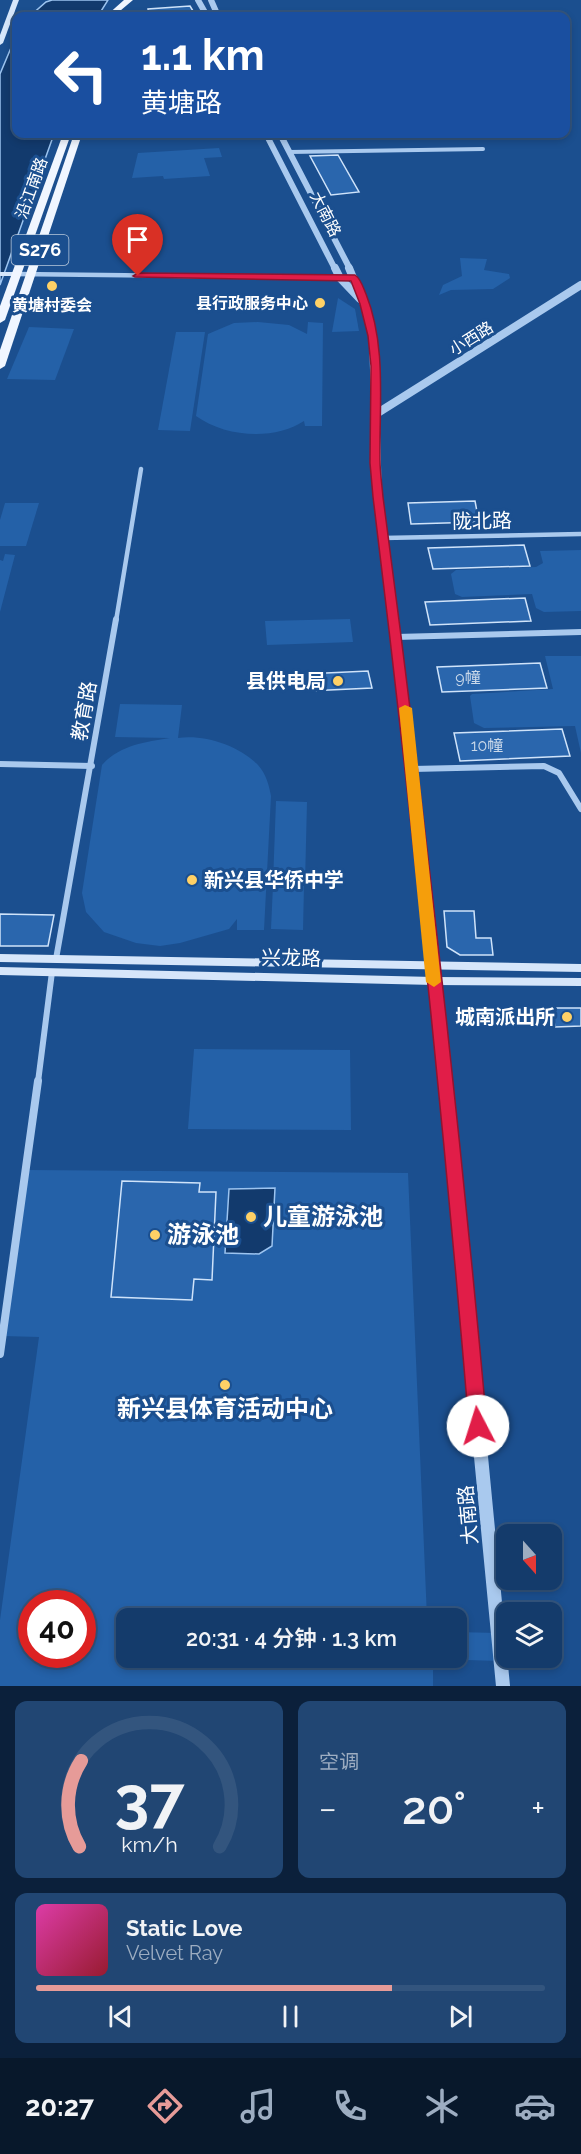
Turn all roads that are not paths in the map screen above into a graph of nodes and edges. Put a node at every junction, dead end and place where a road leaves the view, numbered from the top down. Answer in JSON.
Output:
{"nodes":[{"id":1,"x":8,"y":0,"type":"edge"},
{"id":2,"x":16,"y":0,"type":"edge"},
{"id":3,"x":129,"y":0,"type":"edge"},
{"id":4,"x":138,"y":0,"type":"edge"},
{"id":5,"x":115,"y":12,"type":"edge"},
{"id":6,"x":126,"y":12,"type":"edge"},
{"id":7,"x":0,"y":20,"type":"edge"},
{"id":8,"x":0,"y":43,"type":"edge"},
{"id":9,"x":66,"y":138,"type":"edge"},
{"id":10,"x":77,"y":138,"type":"edge"},
{"id":11,"x":268,"y":138,"type":"edge"},
{"id":12,"x":281,"y":138,"type":"edge"},
{"id":13,"x":483,"y":149,"type":"dead end"},
{"id":14,"x":289,"y":152,"type":"junction"},
{"id":15,"x":0,"y":274,"type":"edge"},
{"id":16,"x":16,"y":274,"type":"junction"},
{"id":17,"x":32,"y":274,"type":"junction"},
{"id":18,"x":340,"y":278,"type":"junction"},
{"id":19,"x":355,"y":278,"type":"junction"},
{"id":20,"x":581,"y":285,"type":"edge"},
{"id":21,"x":365,"y":304,"type":"junction"},
{"id":22,"x":0,"y":320,"type":"edge"},
{"id":23,"x":0,"y":366,"type":"edge"},
{"id":24,"x":376,"y":414,"type":"junction"},
{"id":25,"x":141,"y":469,"type":"dead end"},
{"id":26,"x":581,"y":534,"type":"edge"},
{"id":27,"x":383,"y":538,"type":"junction"},
{"id":28,"x":581,"y":632,"type":"edge"},
{"id":29,"x":396,"y":637,"type":"junction"},
{"id":30,"x":0,"y":764,"type":"edge"},
{"id":31,"x":92,"y":766,"type":"junction"},
{"id":32,"x":413,"y":769,"type":"junction"},
{"id":33,"x":581,"y":809,"type":"edge"},
{"id":34,"x":0,"y":958,"type":"edge"},
{"id":35,"x":54,"y":965,"type":"junction"},
{"id":36,"x":433,"y":966,"type":"junction"},
{"id":37,"x":581,"y":968,"type":"edge"},
{"id":38,"x":0,"y":971,"type":"edge"},
{"id":39,"x":434,"y":981,"type":"junction"},
{"id":40,"x":581,"y":982,"type":"edge"},
{"id":41,"x":2,"y":1321,"type":"edge"},
{"id":42,"x":0,"y":1354,"type":"edge"},
{"id":43,"x":502,"y":1686,"type":"edge"}],
"edges":[{"from":1,"to":7,"type":"main road"},
{"from":2,"to":8,"type":"main road"},
{"from":3,"to":5,"type":"main road"},
{"from":4,"to":6,"type":"main road"},
{"from":9,"to":16,"type":"main road","name":"沿江南路","number":"S276"},
{"from":10,"to":17,"type":"main road","name":"沿江南路","number":"S276"},
{"from":11,"to":18,"type":"street","name":"大南路"},
{"from":12,"to":14,"type":"street","name":"大南路"},
{"from":13,"to":14,"type":"street"},
{"from":14,"to":19,"type":"street","name":"大南路"},
{"from":15,"to":16,"type":"main road"},
{"from":16,"to":17,"type":"street"},
{"from":16,"to":22,"type":"main road","name":"沿江南路","number":"S276"},
{"from":17,"to":18,"type":"street"},
{"from":17,"to":23,"type":"main road","name":"沿江南路","number":"S276"},
{"from":18,"to":19,"type":"street"},
{"from":18,"to":21,"type":"street","name":"大南路"},
{"from":19,"to":21,"type":"street","name":"大南路"},
{"from":20,"to":24,"type":"street","name":"小西路"},
{"from":21,"to":24,"type":"street","name":"大南路"},
{"from":24,"to":27,"type":"street","name":"大南路"},
{"from":25,"to":31,"type":"street","name":"教育路"},
{"from":26,"to":27,"type":"street","name":"陇北路"},
{"from":27,"to":29,"type":"street","name":"大南路"},
{"from":28,"to":29,"type":"street"},
{"from":29,"to":32,"type":"street","name":"大南路"},
{"from":30,"to":31,"type":"street"},
{"from":31,"to":35,"type":"street","name":"教育路"},
{"from":32,"to":33,"type":"street"},
{"from":32,"to":36,"type":"street","name":"大南路"},
{"from":34,"to":35,"type":"main road","name":"兴龙路"},
{"from":35,"to":36,"type":"main road","name":"兴龙路"},
{"from":35,"to":38,"type":"main road","name":"兴龙路"},
{"from":35,"to":39,"type":"main road","name":"兴龙路"},
{"from":35,"to":41,"type":"street","name":"教育路"},
{"from":36,"to":37,"type":"main road","name":"兴龙路"},
{"from":36,"to":39,"type":"street","name":"大南路"},
{"from":39,"to":40,"type":"main road","name":"兴龙路"},
{"from":39,"to":43,"type":"street","name":"大南路"},
{"from":41,"to":42,"type":"street","name":"教育路"}]}
